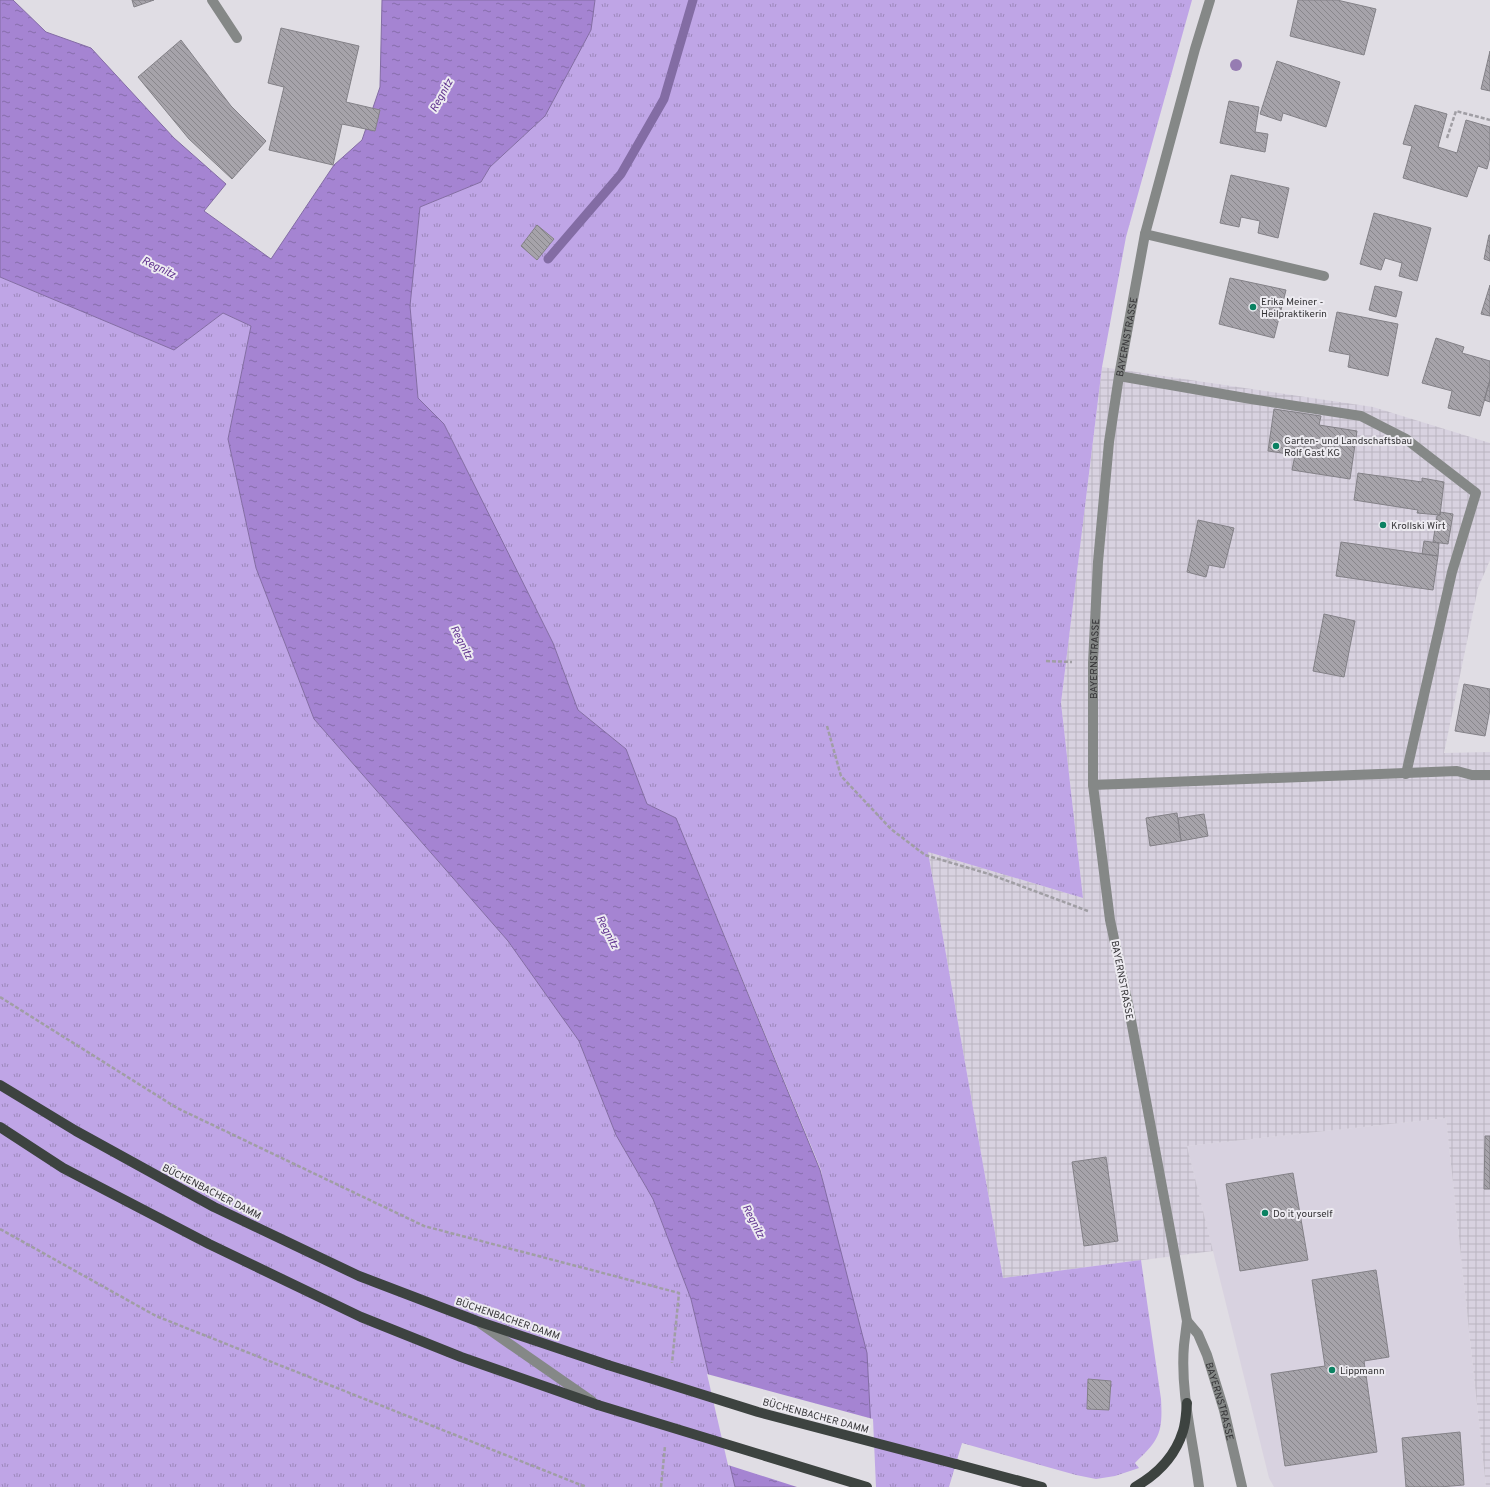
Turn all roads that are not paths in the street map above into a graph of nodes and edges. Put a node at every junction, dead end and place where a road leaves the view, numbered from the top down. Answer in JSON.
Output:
{"nodes":[{"id":1,"x":212,"y":0,"type":"edge"},
{"id":2,"x":1210,"y":0,"type":"edge"},
{"id":3,"x":237,"y":38,"type":"dead end"},
{"id":4,"x":1146,"y":234,"type":"junction"},
{"id":5,"x":1324,"y":276,"type":"dead end"},
{"id":6,"x":1119,"y":376,"type":"junction"},
{"id":7,"x":1406,"y":774,"type":"junction"},
{"id":8,"x":1490,"y":775,"type":"edge"},
{"id":9,"x":1093,"y":785,"type":"junction"},
{"id":10,"x":0,"y":1085,"type":"edge"},
{"id":11,"x":0,"y":1127,"type":"edge"},
{"id":12,"x":1187,"y":1321,"type":"junction"},
{"id":13,"x":478,"y":1322,"type":"junction"},
{"id":14,"x":1187,"y":1403,"type":"junction"},
{"id":15,"x":598,"y":1405,"type":"junction"},
{"id":16,"x":868,"y":1487,"type":"edge"},
{"id":17,"x":1042,"y":1487,"type":"edge"},
{"id":18,"x":1135,"y":1487,"type":"edge"},
{"id":19,"x":1199,"y":1487,"type":"edge"},
{"id":20,"x":1242,"y":1487,"type":"edge"}],
"edges":[{"from":1,"to":3,"type":"street"},
{"from":2,"to":4,"type":"street","name":"BAYERNSTRASSE"},
{"from":4,"to":5,"type":"street"},
{"from":4,"to":6,"type":"street","name":"BAYERNSTRASSE"},
{"from":6,"to":7,"type":"street"},
{"from":6,"to":9,"type":"street","name":"BAYERNSTRASSE"},
{"from":7,"to":8,"type":"street"},
{"from":7,"to":9,"type":"street"},
{"from":9,"to":12,"type":"street","name":"BAYERNSTRASSE"},
{"from":10,"to":13,"type":"main road","name":"BÜCHENBACHER DAMM"},
{"from":11,"to":15,"type":"main road"},
{"from":12,"to":14,"type":"street","name":"BAYERNSTRASSE"},
{"from":12,"to":20,"type":"street","name":"BAYERNSTRASSE"},
{"from":13,"to":15,"type":"street"},
{"from":13,"to":17,"type":"main road","name":"BÜCHENBACHER DAMM","bridge":true},
{"from":14,"to":18,"type":"main road"},
{"from":14,"to":19,"type":"street","name":"BAYERNSTRASSE"},
{"from":15,"to":16,"type":"main road","bridge":true}]}
